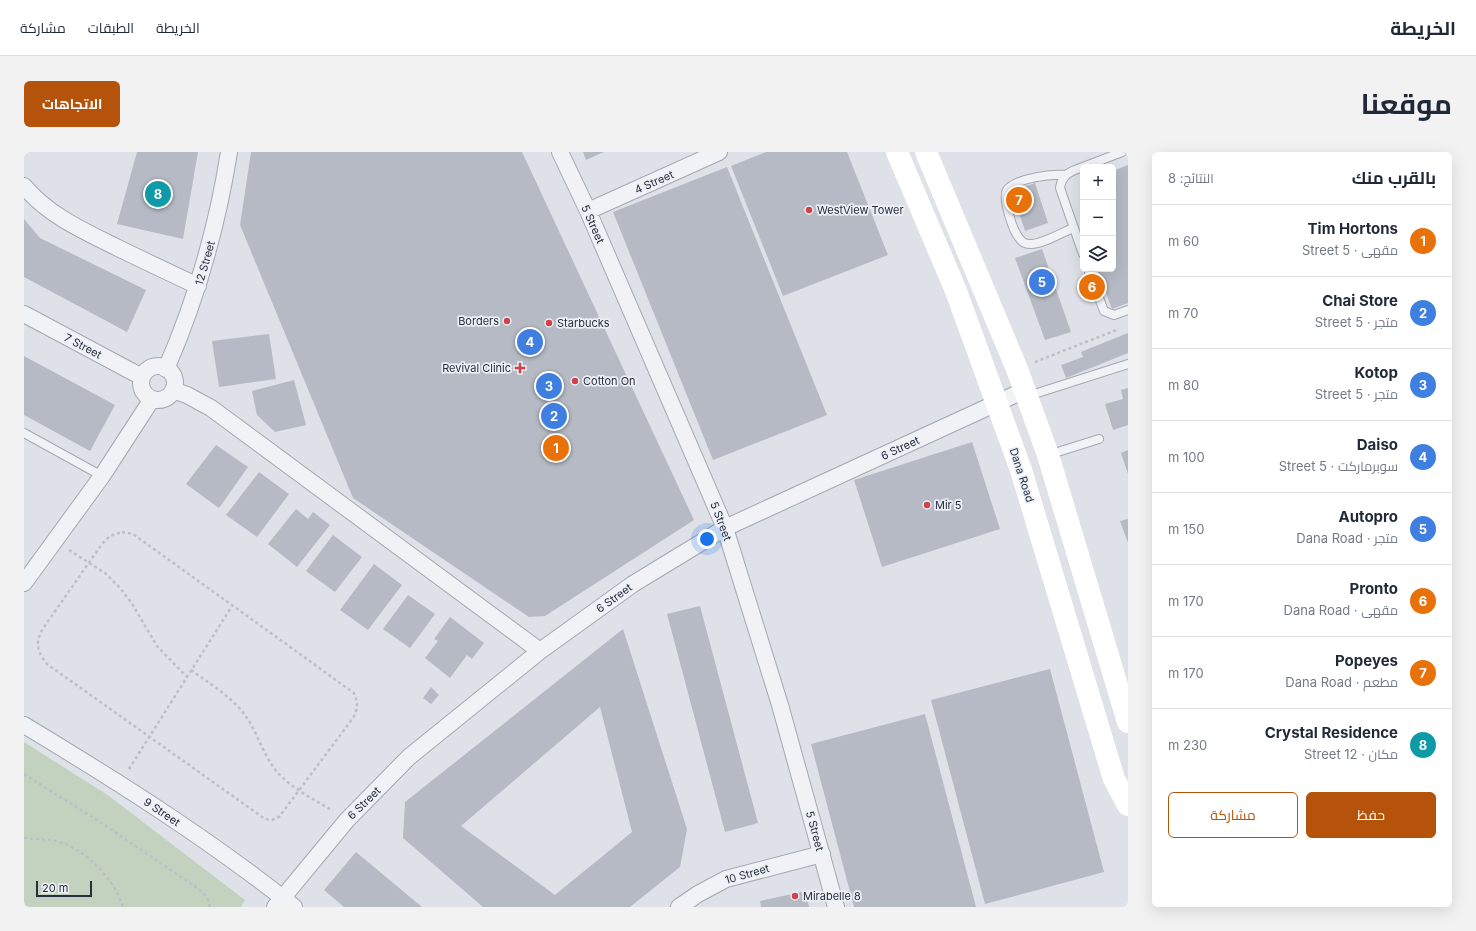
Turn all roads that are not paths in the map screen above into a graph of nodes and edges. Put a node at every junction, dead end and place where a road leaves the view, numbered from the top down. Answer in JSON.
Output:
{"nodes":[{"id":1,"x":229,"y":152,"type":"edge"},
{"id":2,"x":560,"y":152,"type":"edge"},
{"id":3,"x":719,"y":152,"type":"edge"},
{"id":4,"x":897,"y":152,"type":"edge"},
{"id":5,"x":926,"y":152,"type":"edge"},
{"id":6,"x":1122,"y":152,"type":"edge"},
{"id":7,"x":1099,"y":164,"type":"edge"},
{"id":8,"x":1080,"y":168,"type":"edge"},
{"id":9,"x":1065,"y":175,"type":"junction"},
{"id":10,"x":24,"y":186,"type":"edge"},
{"id":11,"x":588,"y":211,"type":"junction"},
{"id":12,"x":1073,"y":228,"type":"junction"},
{"id":13,"x":1080,"y":246,"type":"edge"},
{"id":14,"x":1089,"y":272,"type":"edge"},
{"id":15,"x":198,"y":286,"type":"junction"},
{"id":16,"x":1128,"y":310,"type":"edge"},
{"id":17,"x":24,"y":314,"type":"edge"},
{"id":18,"x":1128,"y":364,"type":"edge"},
{"id":19,"x":166,"y":369,"type":"junction"},
{"id":20,"x":142,"y":377,"type":"junction"},
{"id":21,"x":173,"y":390,"type":"junction"},
{"id":22,"x":1026,"y":394,"type":"junction"},
{"id":23,"x":152,"y":399,"type":"junction"},
{"id":24,"x":997,"y":403,"type":"junction"},
{"id":25,"x":24,"y":433,"type":"edge"},
{"id":26,"x":1099,"y":439,"type":"dead end"},
{"id":27,"x":1048,"y":455,"type":"junction"},
{"id":28,"x":102,"y":476,"type":"junction"},
{"id":29,"x":725,"y":528,"type":"junction"},
{"id":30,"x":24,"y":582,"type":"edge"},
{"id":31,"x":540,"y":651,"type":"junction"},
{"id":32,"x":1128,"y":722,"type":"edge"},
{"id":33,"x":24,"y":725,"type":"edge"},
{"id":34,"x":1128,"y":805,"type":"edge"},
{"id":35,"x":822,"y":854,"type":"junction"},
{"id":36,"x":283,"y":904,"type":"edge"},
{"id":37,"x":679,"y":907,"type":"edge"},
{"id":38,"x":836,"y":907,"type":"edge"}],
"edges":[{"from":1,"to":15,"type":"street","name":"12 Street"},
{"from":2,"to":11,"type":"street","name":"5 Street"},
{"from":3,"to":11,"type":"street","name":"4 Street"},
{"from":4,"to":24,"type":"street","name":"Dana Road"},
{"from":5,"to":22,"type":"street"},
{"from":6,"to":7,"type":"lane"},
{"from":8,"to":9,"type":"lane"},
{"from":9,"to":12,"type":"lane"},
{"from":9,"to":12,"type":"lane"},
{"from":10,"to":15,"type":"street"},
{"from":11,"to":29,"type":"street","name":"5 Street"},
{"from":12,"to":13,"type":"lane"},
{"from":14,"to":16,"type":"lane"},
{"from":15,"to":19,"type":"street","name":"12 Street"},
{"from":17,"to":20,"type":"street","name":"7 Street"},
{"from":18,"to":22,"type":"lane"},
{"from":19,"to":20,"type":"street"},
{"from":19,"to":21,"type":"street"},
{"from":20,"to":23,"type":"street"},
{"from":21,"to":23,"type":"street"},
{"from":21,"to":31,"type":"street"},
{"from":22,"to":24,"type":"street","name":"6 Street"},
{"from":22,"to":27,"type":"street"},
{"from":23,"to":28,"type":"street"},
{"from":24,"to":29,"type":"street","name":"6 Street"},
{"from":24,"to":34,"type":"street","name":"Dana Road"},
{"from":25,"to":28,"type":"lane"},
{"from":26,"to":27,"type":"lane"},
{"from":27,"to":32,"type":"street"},
{"from":28,"to":30,"type":"street"},
{"from":29,"to":31,"type":"street","name":"6 Street"},
{"from":29,"to":35,"type":"street","name":"5 Street"},
{"from":31,"to":36,"type":"street","name":"6 Street"},
{"from":33,"to":36,"type":"street","name":"9 Street"},
{"from":35,"to":37,"type":"street","name":"10 Street"},
{"from":35,"to":38,"type":"street","name":"5 Street"}]}
